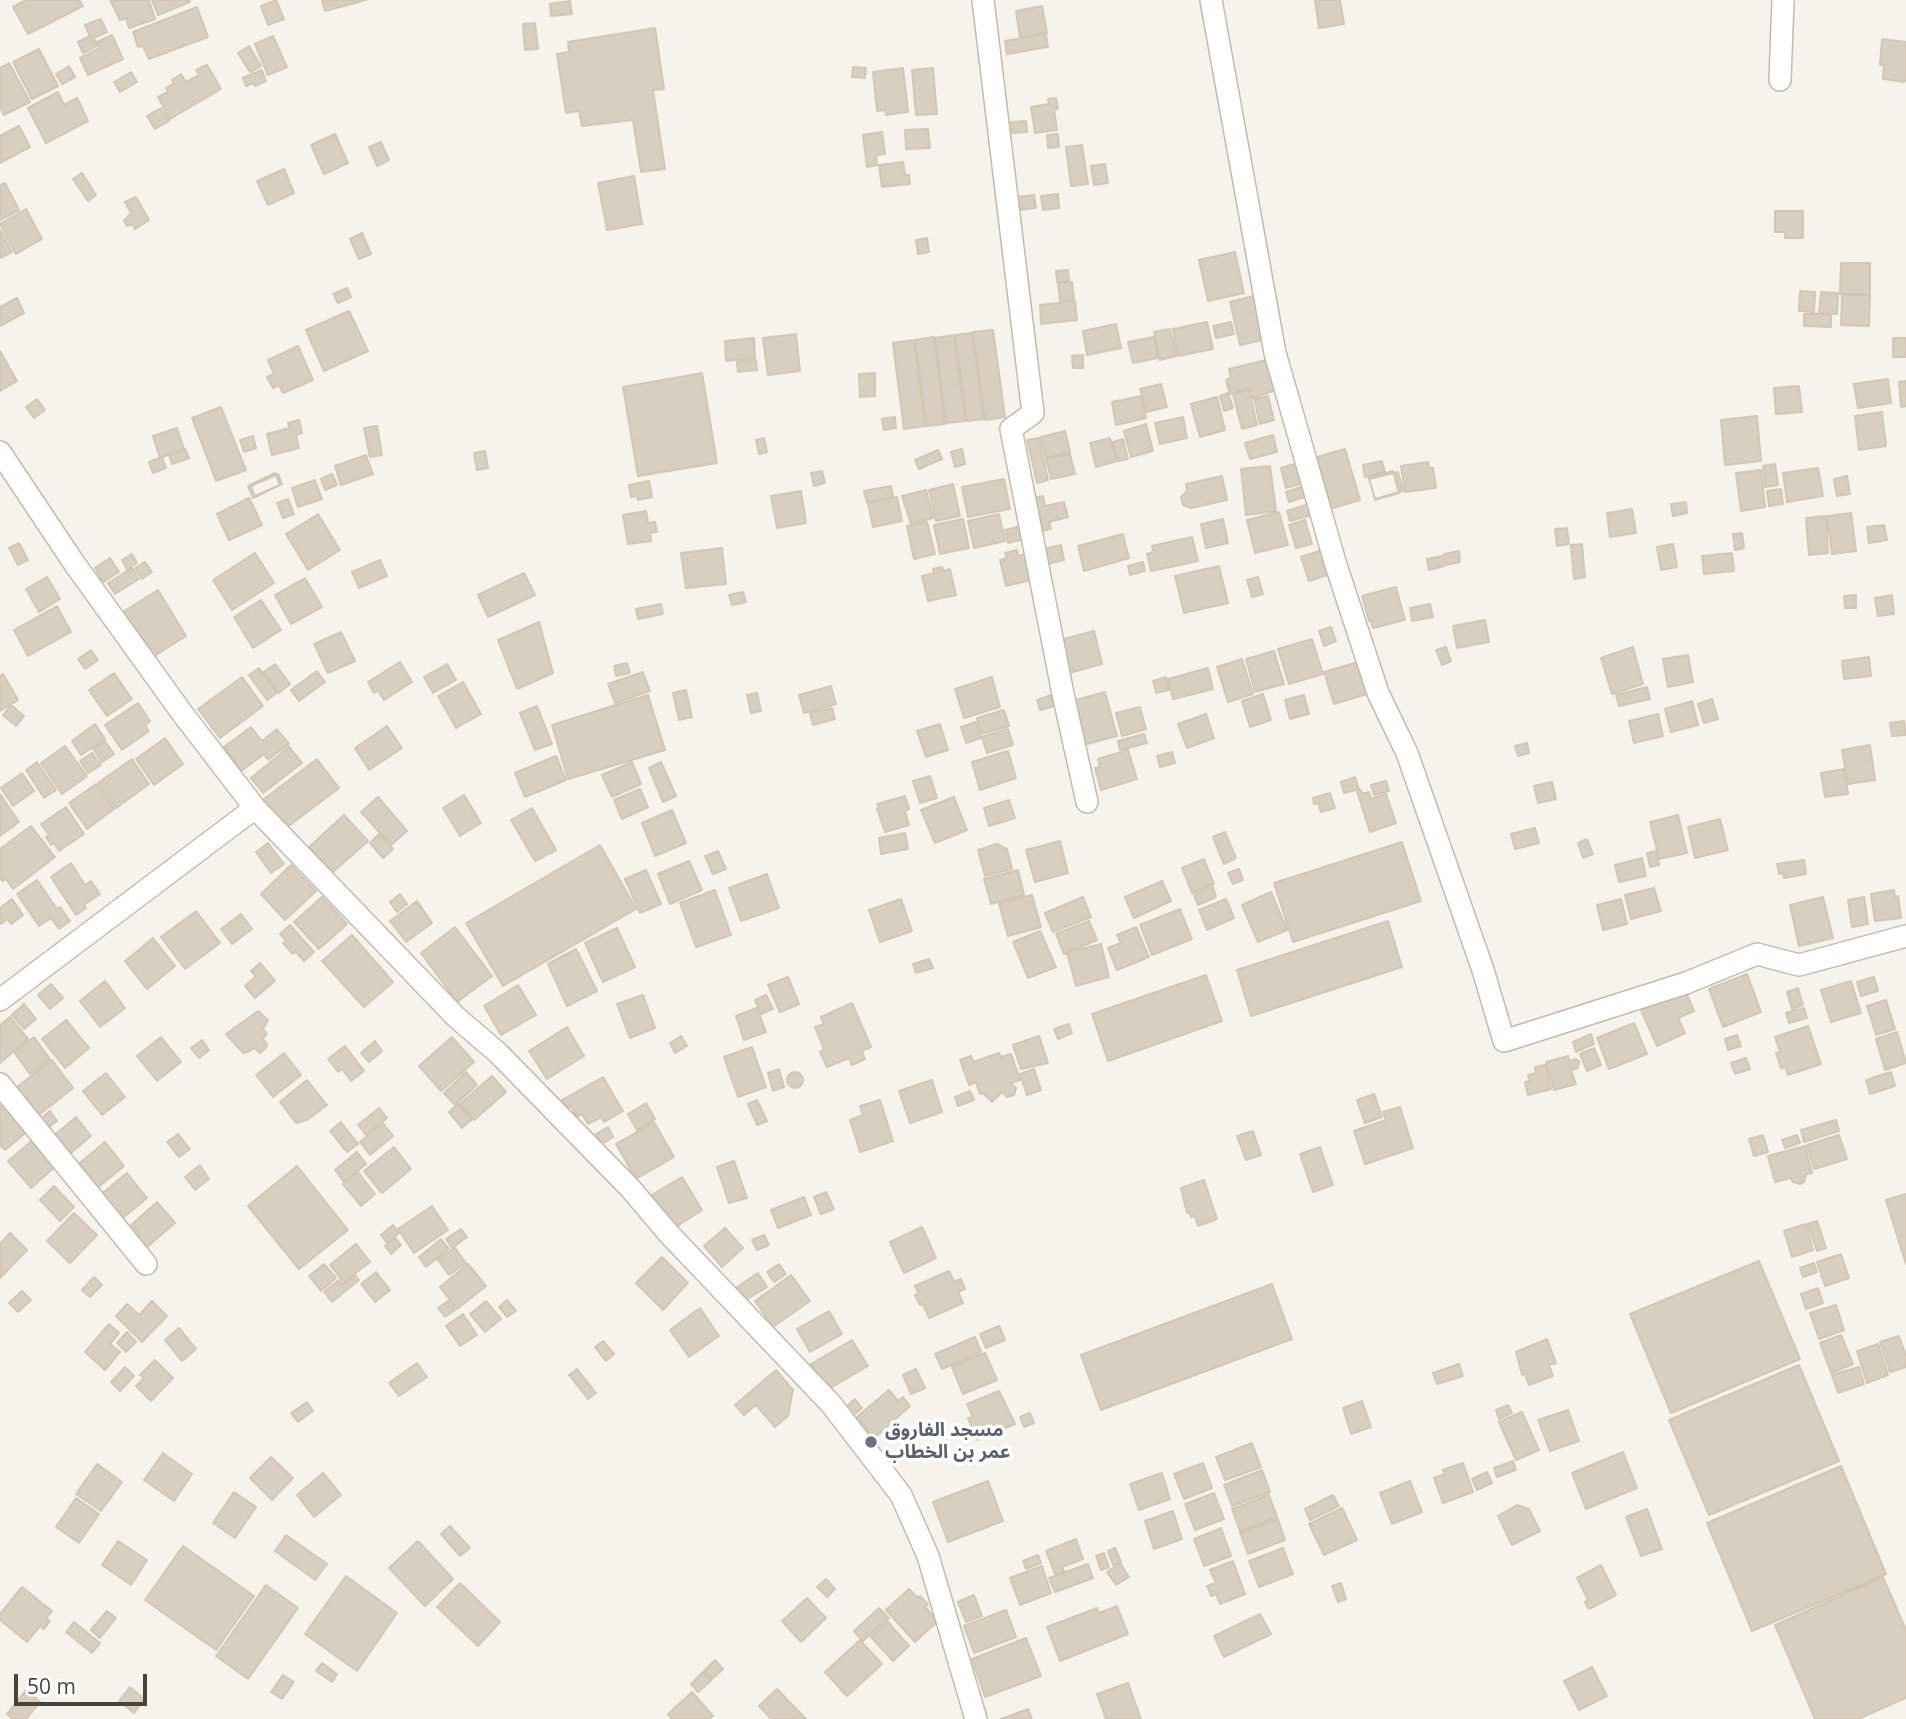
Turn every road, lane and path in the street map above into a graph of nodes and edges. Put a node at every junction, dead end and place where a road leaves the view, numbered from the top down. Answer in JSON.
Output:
{"nodes":[{"id":1,"x":983,"y":0,"type":"edge"},
{"id":2,"x":1211,"y":0,"type":"edge"},
{"id":3,"x":1783,"y":0,"type":"edge"},
{"id":4,"x":1780,"y":80,"type":"dead end"},
{"id":5,"x":0,"y":452,"type":"edge"},
{"id":6,"x":1087,"y":802,"type":"dead end"},
{"id":7,"x":255,"y":808,"type":"junction"},
{"id":8,"x":1906,"y":936,"type":"edge"},
{"id":9,"x":0,"y":1000,"type":"edge"},
{"id":10,"x":0,"y":1084,"type":"edge"},
{"id":11,"x":146,"y":1264,"type":"dead end"},
{"id":12,"x":976,"y":1719,"type":"edge"}],
"edges":[{"from":1,"to":6,"type":"street"},
{"from":2,"to":8,"type":"street"},
{"from":3,"to":4,"type":"street"},
{"from":5,"to":7,"type":"street"},
{"from":7,"to":9,"type":"street"},
{"from":7,"to":12,"type":"street"},
{"from":10,"to":11,"type":"street"}]}
